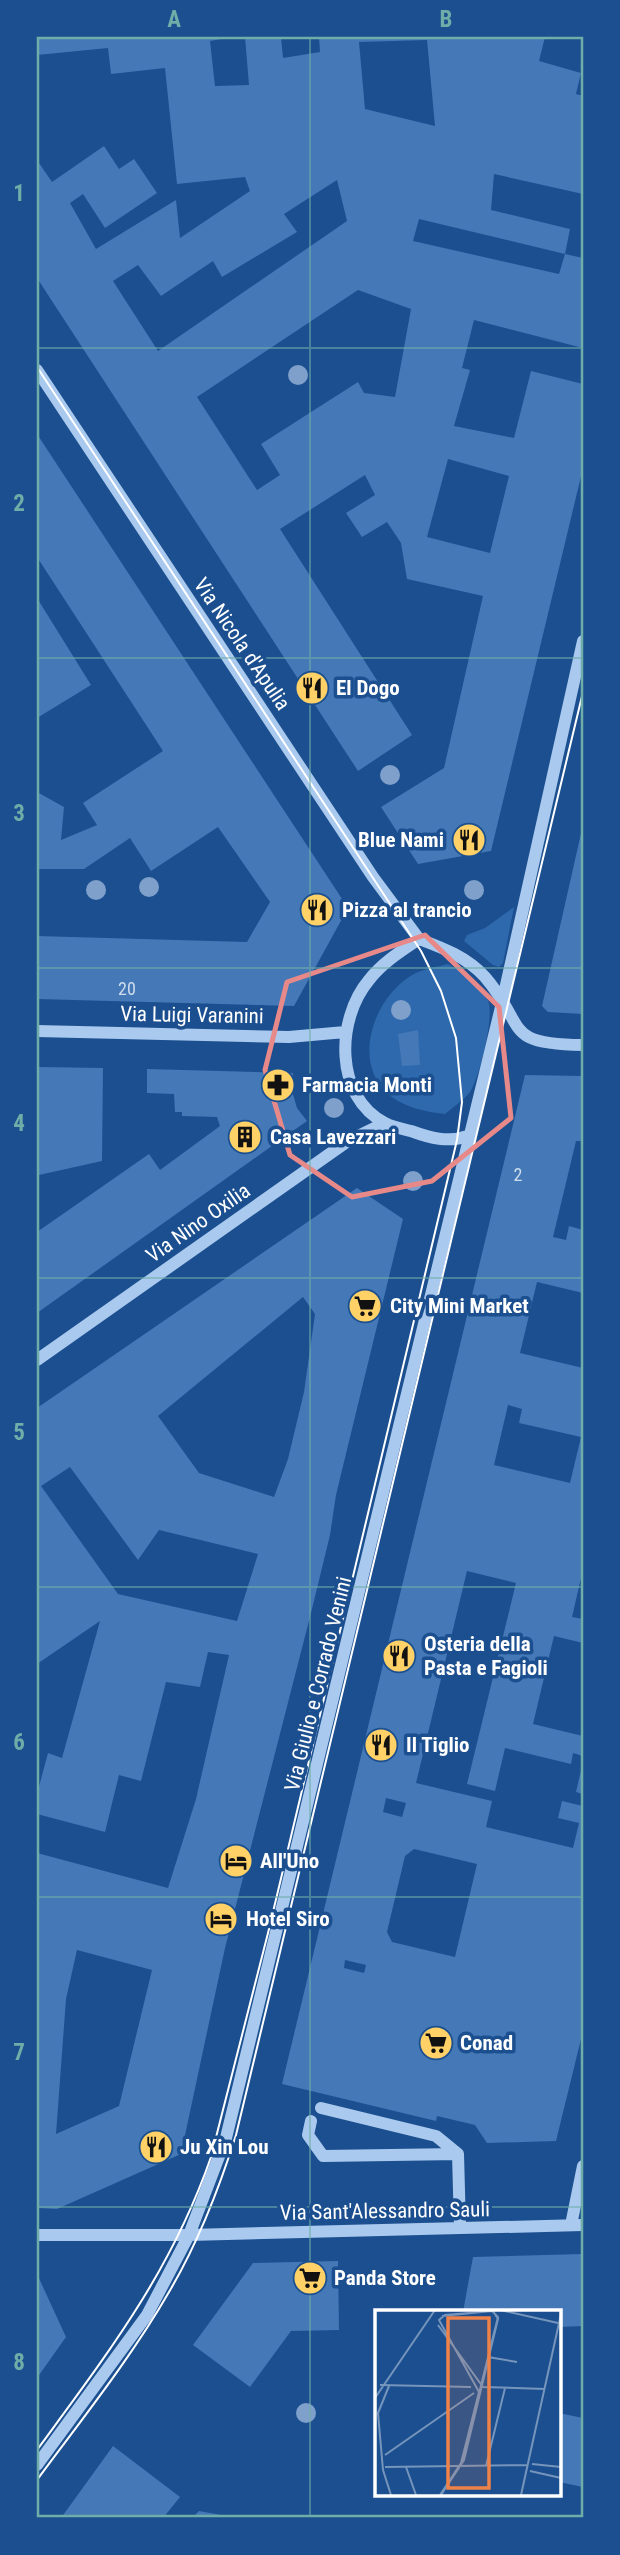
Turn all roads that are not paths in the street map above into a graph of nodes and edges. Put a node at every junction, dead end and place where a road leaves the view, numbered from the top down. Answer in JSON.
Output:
{"nodes":[{"id":1,"x":37,"y":370,"type":"edge"},
{"id":2,"x":583,"y":640,"type":"edge"},
{"id":3,"x":419,"y":939,"type":"junction"},
{"id":4,"x":502,"y":1003,"type":"junction"},
{"id":5,"x":37,"y":1031,"type":"edge"},
{"id":6,"x":345,"y":1032,"type":"junction"},
{"id":7,"x":583,"y":1045,"type":"edge"},
{"id":8,"x":385,"y":1123,"type":"junction"},
{"id":9,"x":468,"y":1136,"type":"junction"},
{"id":10,"x":37,"y":1360,"type":"edge"},
{"id":11,"x":321,"y":2108,"type":"dead end"},
{"id":12,"x":311,"y":2122,"type":"dead end"},
{"id":13,"x":458,"y":2154,"type":"junction"},
{"id":14,"x":583,"y":2166,"type":"edge"},
{"id":15,"x":577,"y":2225,"type":"edge"},
{"id":16,"x":460,"y":2228,"type":"junction"},
{"id":17,"x":37,"y":2235,"type":"edge"},
{"id":18,"x":188,"y":2235,"type":"junction"},
{"id":19,"x":37,"y":2465,"type":"edge"}],
"edges":[{"from":1,"to":3,"type":"street","name":"Via Nicola d'Apulia"},
{"from":2,"to":4,"type":"street"},
{"from":3,"to":4,"type":"street"},
{"from":3,"to":6,"type":"street"},
{"from":4,"to":7,"type":"street"},
{"from":4,"to":9,"type":"street"},
{"from":5,"to":6,"type":"street","name":"Via Luigi Varanini"},
{"from":6,"to":8,"type":"street"},
{"from":8,"to":9,"type":"street"},
{"from":8,"to":10,"type":"street","name":"Via Nino Oxilia"},
{"from":9,"to":18,"type":"street","name":"Via Giulio e Corrado Venini"},
{"from":11,"to":13,"type":"street"},
{"from":12,"to":13,"type":"street"},
{"from":13,"to":16,"type":"street"},
{"from":14,"to":15,"type":"street"},
{"from":15,"to":16,"type":"street","name":"Via Sant'Alessandro Sauli"},
{"from":16,"to":18,"type":"street","name":"Via Sant'Alessandro Sauli"},
{"from":17,"to":18,"type":"street","name":"Via Sant'Alessandro Sauli"},
{"from":18,"to":19,"type":"street","name":"Via Giulio e Corrado Venini"}]}
